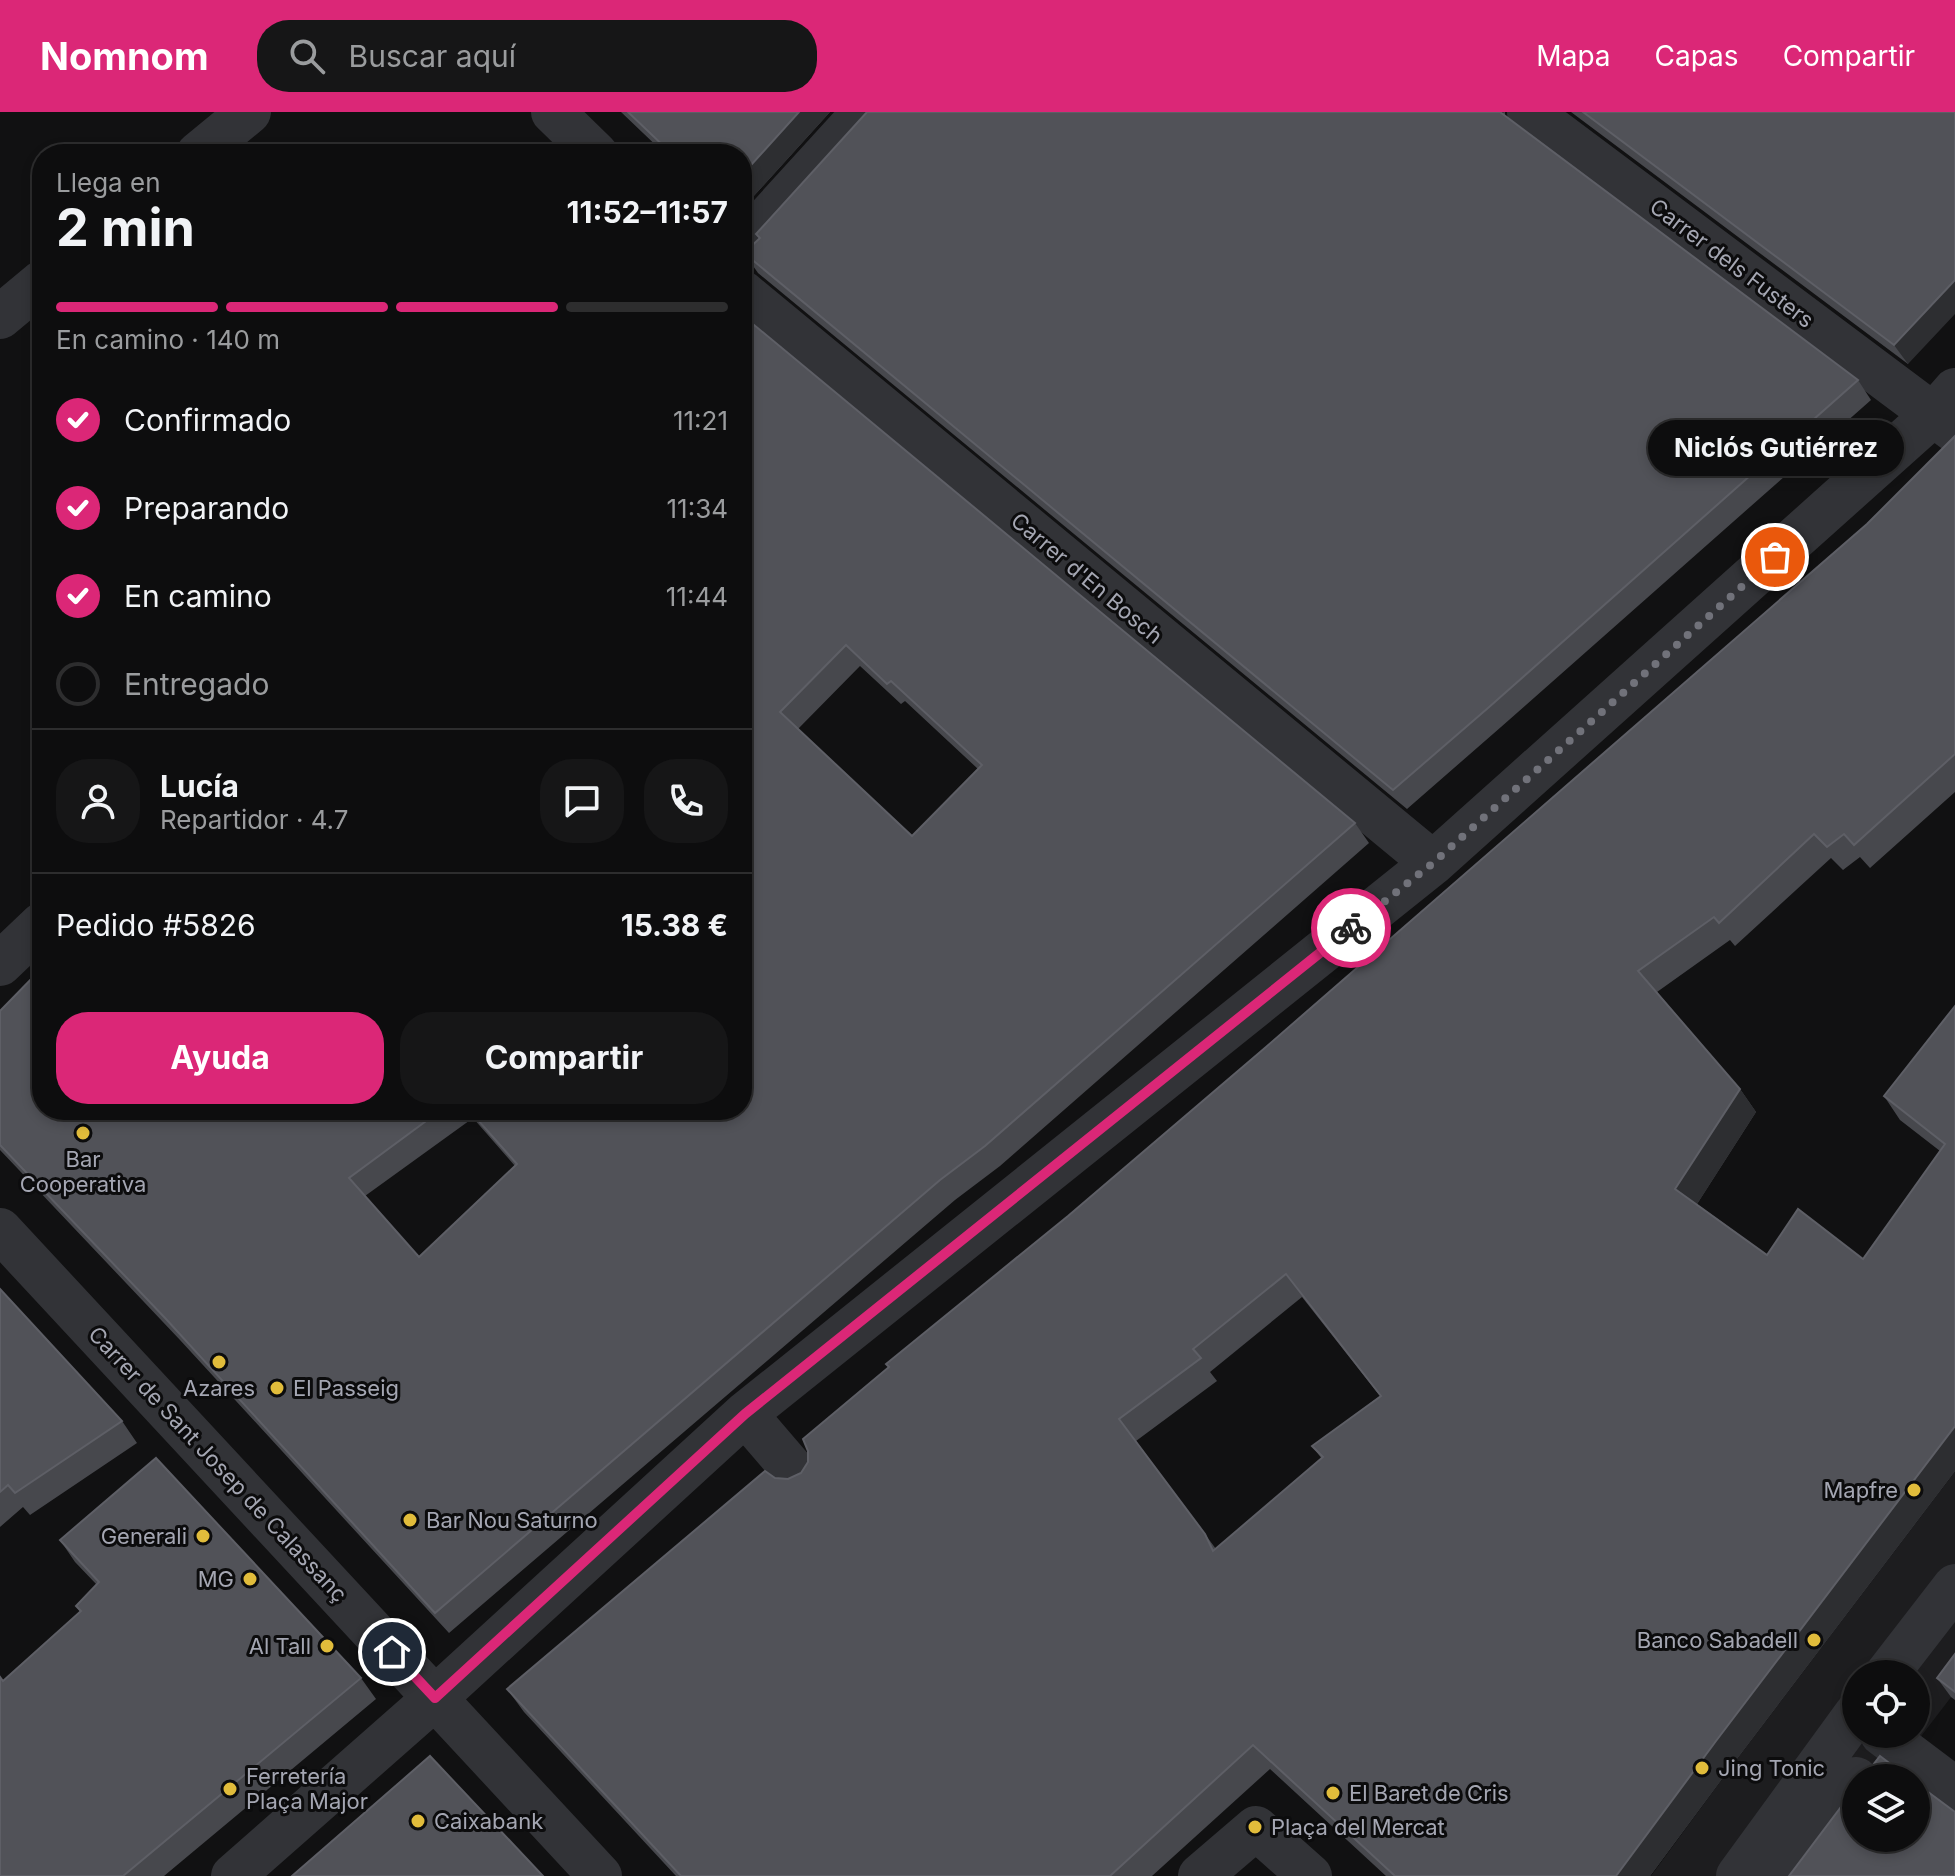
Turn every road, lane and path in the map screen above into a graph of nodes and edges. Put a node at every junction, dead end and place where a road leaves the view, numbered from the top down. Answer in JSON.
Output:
{"nodes":[{"id":1,"x":249,"y":112,"type":"edge"},
{"id":2,"x":553,"y":112,"type":"edge"},
{"id":3,"x":864,"y":112,"type":"edge"},
{"id":4,"x":1529,"y":112,"type":"edge"},
{"id":5,"x":210,"y":144,"type":"edge"},
{"id":6,"x":586,"y":144,"type":"edge"},
{"id":7,"x":752,"y":235,"type":"edge"},
{"id":8,"x":32,"y":290,"type":"edge"},
{"id":9,"x":752,"y":300,"type":"edge"},
{"id":10,"x":0,"y":317,"type":"edge"},
{"id":11,"x":1948,"y":412,"type":"edge"},
{"id":12,"x":1433,"y":863,"type":"junction"},
{"id":13,"x":32,"y":934,"type":"edge"},
{"id":14,"x":0,"y":964,"type":"edge"},
{"id":15,"x":0,"y":1230,"type":"edge"},
{"id":16,"x":745,"y":1414,"type":"junction"},
{"id":17,"x":800,"y":1478,"type":"edge"},
{"id":18,"x":1955,"y":1586,"type":"edge"},
{"id":19,"x":1898,"y":1660,"type":"edge"},
{"id":20,"x":435,"y":1698,"type":"junction"},
{"id":21,"x":1842,"y":1734,"type":"edge"},
{"id":22,"x":1930,"y":1782,"type":"edge"},
{"id":23,"x":1955,"y":1789,"type":"edge"},
{"id":24,"x":1842,"y":1801,"type":"edge"},
{"id":25,"x":233,"y":1876,"type":"edge"},
{"id":26,"x":600,"y":1876,"type":"edge"},
{"id":27,"x":1200,"y":1876,"type":"edge"},
{"id":28,"x":1310,"y":1876,"type":"edge"},
{"id":29,"x":1738,"y":1876,"type":"edge"},
{"id":30,"x":1784,"y":1876,"type":"edge"}],
"edges":[{"from":1,"to":5,"type":"street"},
{"from":2,"to":6,"type":"street"},
{"from":3,"to":7,"type":"street"},
{"from":4,"to":11,"type":"street","name":"Carrer dels Fusters"},
{"from":8,"to":10,"type":"street"},
{"from":9,"to":12,"type":"street","name":"Carrer d'En Bosch"},
{"from":11,"to":12,"type":"street"},
{"from":12,"to":16,"type":"street"},
{"from":13,"to":14,"type":"street"},
{"from":15,"to":20,"type":"street","name":"Carrer de Sant Josep de Calassanç"},
{"from":16,"to":17,"type":"street"},
{"from":16,"to":20,"type":"street"},
{"from":18,"to":19,"type":"street"},
{"from":20,"to":25,"type":"street"},
{"from":20,"to":26,"type":"street","name":"Carrer de Sant Josep de Calassanç"},
{"from":21,"to":29,"type":"street"},
{"from":22,"to":23,"type":"street"},
{"from":24,"to":30,"type":"street"},
{"from":27,"to":28,"type":"street"}]}
